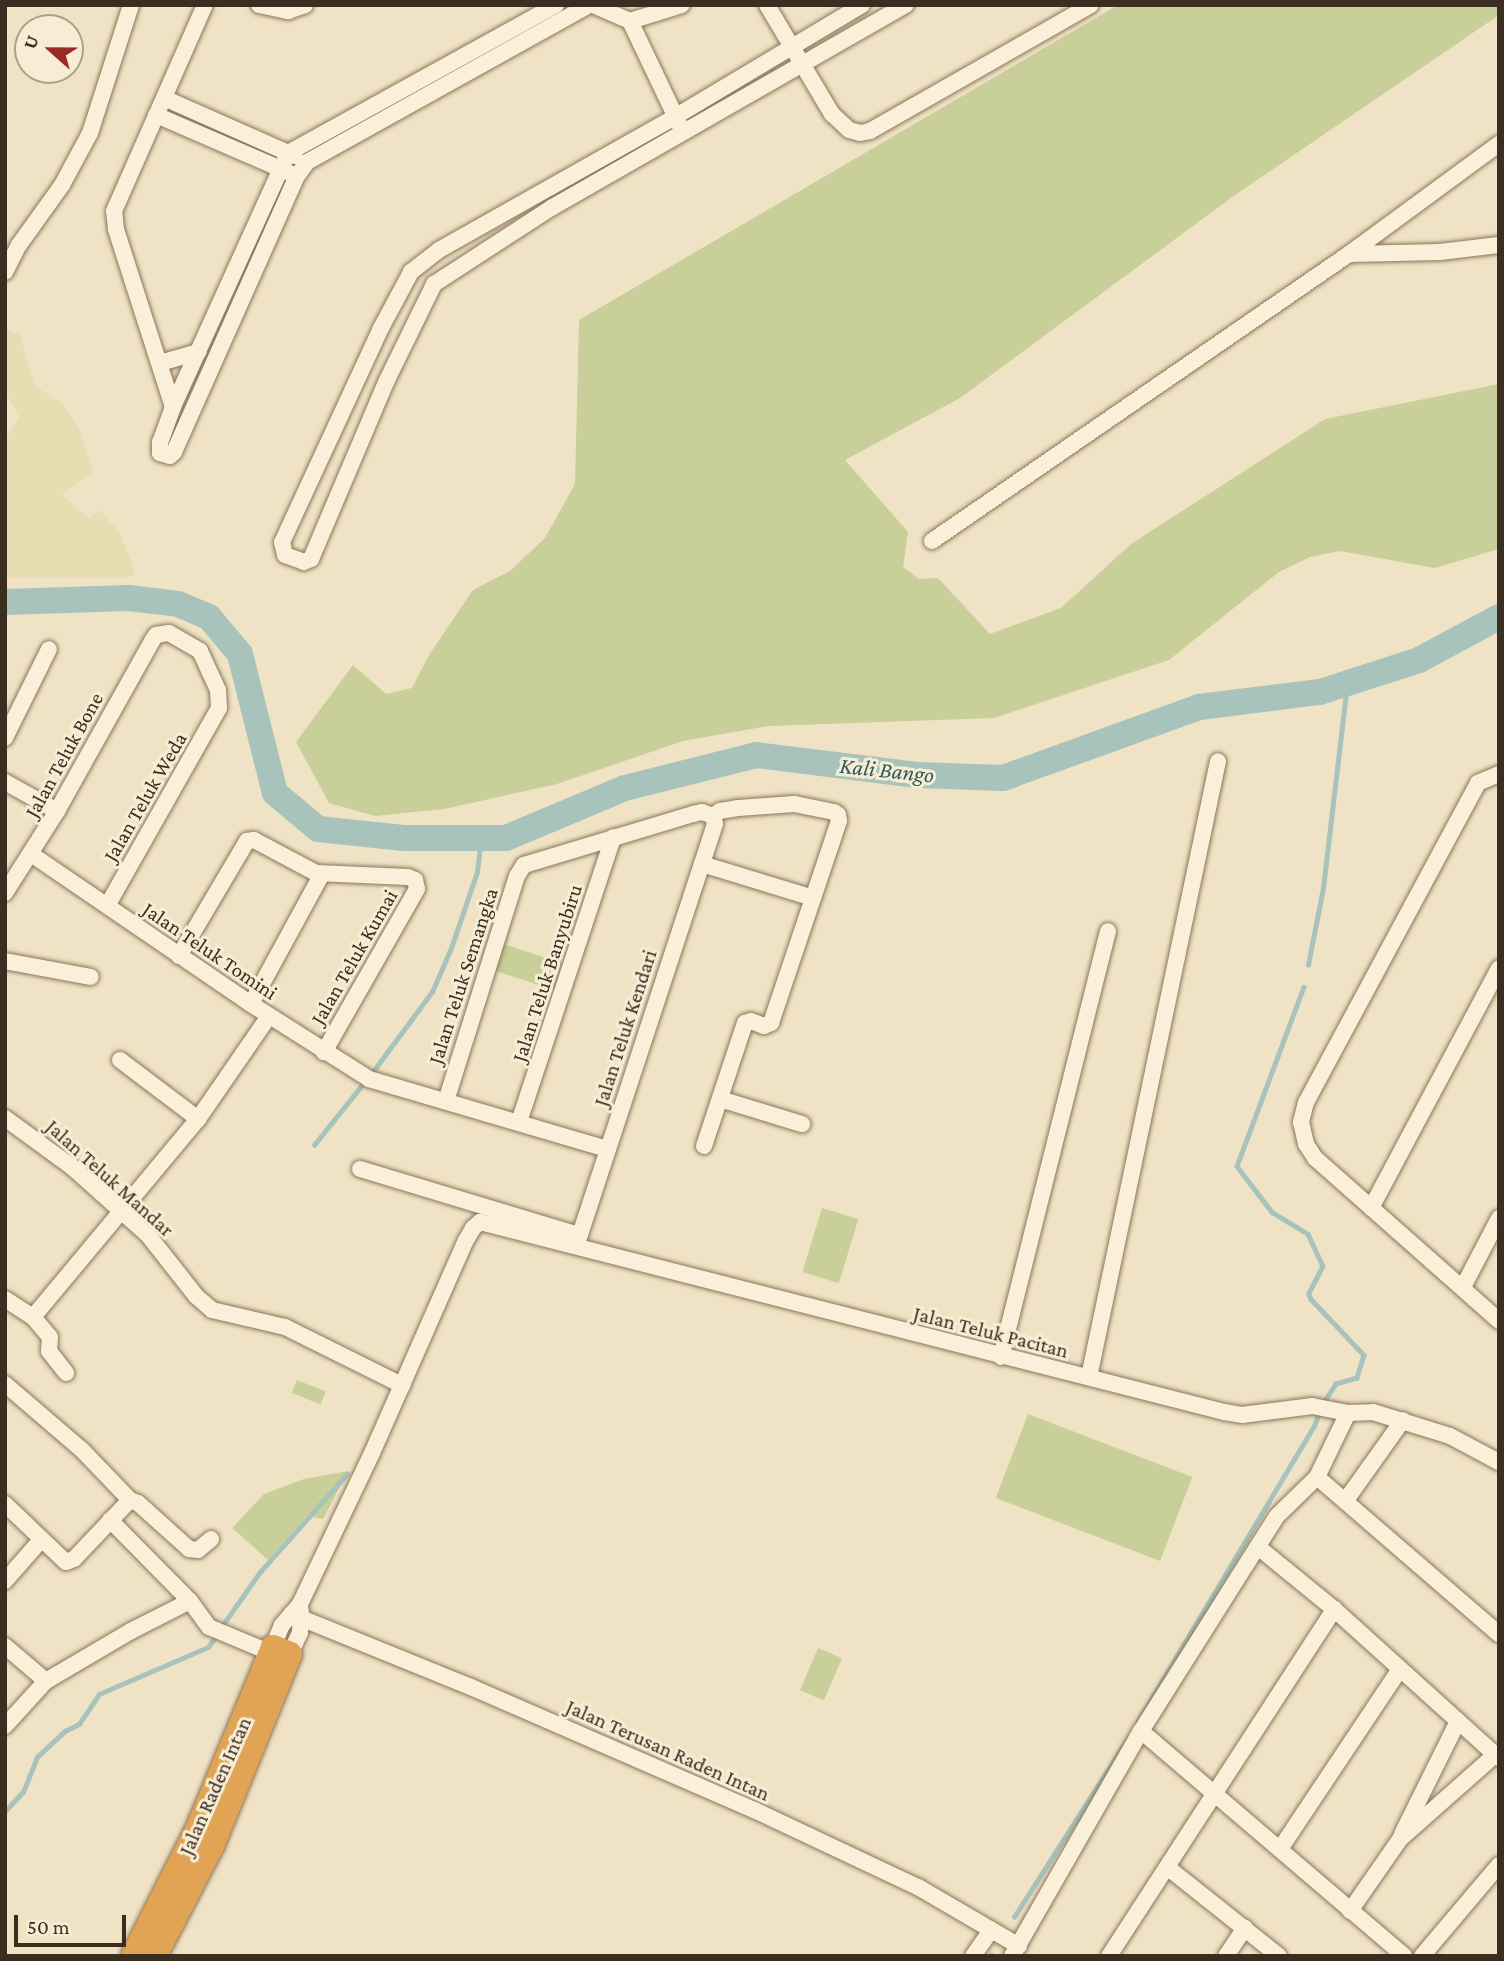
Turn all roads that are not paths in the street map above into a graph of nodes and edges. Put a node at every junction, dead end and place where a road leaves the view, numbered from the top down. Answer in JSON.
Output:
{"nodes":[{"id":1,"x":131,"y":5,"type":"edge"},
{"id":2,"x":205,"y":5,"type":"edge"},
{"id":3,"x":258,"y":5,"type":"edge"},
{"id":4,"x":306,"y":5,"type":"edge"},
{"id":5,"x":556,"y":5,"type":"edge"},
{"id":6,"x":591,"y":5,"type":"edge"},
{"id":7,"x":682,"y":5,"type":"edge"},
{"id":8,"x":767,"y":5,"type":"edge"},
{"id":9,"x":862,"y":5,"type":"edge"},
{"id":10,"x":905,"y":5,"type":"edge"},
{"id":11,"x":1091,"y":5,"type":"edge"},
{"id":12,"x":630,"y":21,"type":"junction"},
{"id":13,"x":792,"y":45,"type":"junction"},
{"id":14,"x":803,"y":65,"type":"junction"},
{"id":15,"x":164,"y":98,"type":"junction"},
{"id":16,"x":156,"y":115,"type":"junction"},
{"id":17,"x":675,"y":117,"type":"junction"},
{"id":18,"x":684,"y":133,"type":"junction"},
{"id":19,"x":1499,"y":144,"type":"edge"},
{"id":20,"x":288,"y":153,"type":"junction"},
{"id":21,"x":307,"y":162,"type":"junction"},
{"id":22,"x":281,"y":168,"type":"junction"},
{"id":23,"x":297,"y":176,"type":"junction"},
{"id":24,"x":1499,"y":245,"type":"edge"},
{"id":25,"x":1349,"y":254,"type":"junction"},
{"id":26,"x":5,"y":272,"type":"edge"},
{"id":27,"x":411,"y":272,"type":"junction"},
{"id":28,"x":230,"y":280,"type":"junction"},
{"id":29,"x":434,"y":284,"type":"junction"},
{"id":30,"x":247,"y":287,"type":"junction"},
{"id":31,"x":198,"y":352,"type":"junction"},
{"id":32,"x":160,"y":363,"type":"junction"},
{"id":33,"x":173,"y":407,"type":"junction"},
{"id":34,"x":932,"y":541,"type":"dead end"},
{"id":35,"x":49,"y":649,"type":"dead end"},
{"id":36,"x":219,"y":708,"type":"joint"},
{"id":37,"x":5,"y":738,"type":"edge"},
{"id":38,"x":1218,"y":761,"type":"dead end"},
{"id":39,"x":1499,"y":774,"type":"edge"},
{"id":40,"x":5,"y":782,"type":"edge"},
{"id":41,"x":57,"y":811,"type":"junction"},
{"id":42,"x":714,"y":820,"type":"junction"},
{"id":43,"x":614,"y":838,"type":"junction"},
{"id":44,"x":31,"y":854,"type":"junction"},
{"id":45,"x":702,"y":864,"type":"junction"},
{"id":46,"x":322,"y":874,"type":"junction"},
{"id":47,"x":5,"y":893,"type":"edge"},
{"id":48,"x":813,"y":898,"type":"junction"},
{"id":49,"x":107,"y":906,"type":"junction"},
{"id":50,"x":1108,"y":931,"type":"dead end"},
{"id":51,"x":179,"y":956,"type":"junction"},
{"id":52,"x":5,"y":961,"type":"edge"},
{"id":53,"x":1499,"y":968,"type":"edge"},
{"id":54,"x":91,"y":976,"type":"dead end"},
{"id":55,"x":251,"y":1004,"type":"junction"},
{"id":56,"x":269,"y":1016,"type":"junction"},
{"id":57,"x":324,"y":1052,"type":"junction"},
{"id":58,"x":120,"y":1060,"type":"dead end"},
{"id":59,"x":720,"y":1099,"type":"junction"},
{"id":60,"x":446,"y":1101,"type":"junction"},
{"id":61,"x":5,"y":1118,"type":"edge"},
{"id":62,"x":198,"y":1119,"type":"junction"},
{"id":63,"x":519,"y":1122,"type":"junction"},
{"id":64,"x":802,"y":1124,"type":"dead end"},
{"id":65,"x":704,"y":1146,"type":"dead end"},
{"id":66,"x":607,"y":1149,"type":"junction"},
{"id":67,"x":360,"y":1169,"type":"dead end"},
{"id":68,"x":1371,"y":1208,"type":"junction"},
{"id":69,"x":122,"y":1212,"type":"junction"},
{"id":70,"x":1499,"y":1218,"type":"edge"},
{"id":71,"x":578,"y":1240,"type":"junction"},
{"id":72,"x":1463,"y":1287,"type":"junction"},
{"id":73,"x":5,"y":1299,"type":"edge"},
{"id":74,"x":33,"y":1317,"type":"junction"},
{"id":75,"x":1499,"y":1321,"type":"edge"},
{"id":76,"x":1001,"y":1357,"type":"junction"},
{"id":77,"x":66,"y":1373,"type":"dead end"},
{"id":78,"x":1088,"y":1377,"type":"junction"},
{"id":79,"x":5,"y":1384,"type":"edge"},
{"id":80,"x":402,"y":1385,"type":"junction"},
{"id":81,"x":1348,"y":1413,"type":"junction"},
{"id":82,"x":1403,"y":1420,"type":"junction"},
{"id":83,"x":1499,"y":1462,"type":"edge"},
{"id":84,"x":1317,"y":1477,"type":"junction"},
{"id":85,"x":130,"y":1500,"type":"junction"},
{"id":86,"x":1346,"y":1500,"type":"junction"},
{"id":87,"x":5,"y":1504,"type":"edge"},
{"id":88,"x":110,"y":1520,"type":"junction"},
{"id":89,"x":211,"y":1539,"type":"dead end"},
{"id":90,"x":40,"y":1541,"type":"junction"},
{"id":91,"x":1258,"y":1547,"type":"junction"},
{"id":92,"x":5,"y":1581,"type":"edge"},
{"id":93,"x":191,"y":1601,"type":"junction"},
{"id":94,"x":1334,"y":1609,"type":"junction"},
{"id":95,"x":297,"y":1612,"type":"junction"},
{"id":96,"x":1499,"y":1634,"type":"edge"},
{"id":97,"x":5,"y":1646,"type":"edge"},
{"id":98,"x":278,"y":1651,"type":"junction"},
{"id":99,"x":1400,"y":1669,"type":"junction"},
{"id":100,"x":46,"y":1681,"type":"junction"},
{"id":101,"x":1457,"y":1723,"type":"junction"},
{"id":102,"x":5,"y":1726,"type":"edge"},
{"id":103,"x":1141,"y":1731,"type":"junction"},
{"id":104,"x":1497,"y":1756,"type":"edge"},
{"id":105,"x":1215,"y":1795,"type":"junction"},
{"id":106,"x":1400,"y":1839,"type":"junction"},
{"id":107,"x":1280,"y":1849,"type":"junction"},
{"id":108,"x":192,"y":1865,"type":"junction"},
{"id":109,"x":1499,"y":1865,"type":"edge"},
{"id":110,"x":1167,"y":1867,"type":"junction"},
{"id":111,"x":1350,"y":1912,"type":"junction"},
{"id":112,"x":1245,"y":1928,"type":"junction"},
{"id":113,"x":991,"y":1930,"type":"junction"},
{"id":114,"x":1016,"y":1951,"type":"edge"},
{"id":115,"x":133,"y":1956,"type":"edge"},
{"id":116,"x":155,"y":1956,"type":"edge"},
{"id":117,"x":973,"y":1956,"type":"edge"},
{"id":118,"x":1109,"y":1956,"type":"edge"},
{"id":119,"x":1226,"y":1956,"type":"edge"},
{"id":120,"x":1279,"y":1956,"type":"edge"},
{"id":121,"x":1404,"y":1956,"type":"edge"},
{"id":122,"x":1422,"y":1956,"type":"edge"}],
"edges":[{"from":1,"to":26,"type":"street"},
{"from":2,"to":15,"type":"street"},
{"from":3,"to":4,"type":"street"},
{"from":5,"to":20,"type":"street"},
{"from":6,"to":12,"type":"street"},
{"from":6,"to":21,"type":"street"},
{"from":7,"to":12,"type":"street"},
{"from":8,"to":13,"type":"street"},
{"from":9,"to":13,"type":"street"},
{"from":10,"to":14,"type":"street"},
{"from":11,"to":14,"type":"street"},
{"from":12,"to":17,"type":"street"},
{"from":13,"to":14,"type":"street"},
{"from":13,"to":17,"type":"street"},
{"from":14,"to":18,"type":"street"},
{"from":15,"to":16,"type":"street"},
{"from":15,"to":20,"type":"street"},
{"from":16,"to":22,"type":"street"},
{"from":16,"to":32,"type":"street"},
{"from":17,"to":18,"type":"street"},
{"from":17,"to":27,"type":"street"},
{"from":18,"to":29,"type":"street"},
{"from":19,"to":25,"type":"street"},
{"from":20,"to":21,"type":"street"},
{"from":20,"to":22,"type":"street"},
{"from":21,"to":23,"type":"street"},
{"from":22,"to":23,"type":"street"},
{"from":22,"to":28,"type":"street"},
{"from":23,"to":30,"type":"street"},
{"from":24,"to":25,"type":"street"},
{"from":25,"to":34,"type":"street"},
{"from":27,"to":29,"type":"street"},
{"from":27,"to":29,"type":"street"},
{"from":28,"to":30,"type":"street"},
{"from":28,"to":31,"type":"street"},
{"from":30,"to":33,"type":"street"},
{"from":31,"to":32,"type":"street"},
{"from":31,"to":33,"type":"street"},
{"from":32,"to":33,"type":"street"},
{"from":35,"to":37,"type":"street"},
{"from":36,"to":41,"type":"street","name":"Jalan Teluk Bone"},
{"from":36,"to":49,"type":"street","name":"Jalan Teluk Weda"},
{"from":38,"to":78,"type":"street"},
{"from":39,"to":68,"type":"street"},
{"from":40,"to":41,"type":"street"},
{"from":41,"to":44,"type":"street","name":"Jalan Teluk Bone"},
{"from":42,"to":43,"type":"street"},
{"from":42,"to":45,"type":"street","name":"Jalan Teluk Kendari"},
{"from":42,"to":48,"type":"street"},
{"from":43,"to":60,"type":"street","name":"Jalan Teluk Semangka"},
{"from":43,"to":63,"type":"street","name":"Jalan Teluk Banyubiru"},
{"from":44,"to":47,"type":"street","name":"Jalan Teluk Bone"},
{"from":44,"to":49,"type":"street","name":"Jalan Teluk Tomini"},
{"from":45,"to":48,"type":"street"},
{"from":45,"to":66,"type":"street","name":"Jalan Teluk Kendari"},
{"from":46,"to":51,"type":"street"},
{"from":46,"to":55,"type":"street"},
{"from":46,"to":57,"type":"street","name":"Jalan Teluk Kumai"},
{"from":48,"to":59,"type":"street"},
{"from":49,"to":51,"type":"street","name":"Jalan Teluk Tomini"},
{"from":50,"to":76,"type":"street"},
{"from":51,"to":55,"type":"street","name":"Jalan Teluk Tomini"},
{"from":52,"to":54,"type":"street"},
{"from":53,"to":68,"type":"street"},
{"from":55,"to":56,"type":"street","name":"Jalan Teluk Tomini"},
{"from":56,"to":57,"type":"street","name":"Jalan Teluk Tomini"},
{"from":56,"to":62,"type":"street"},
{"from":57,"to":60,"type":"street","name":"Jalan Teluk Tomini"},
{"from":58,"to":62,"type":"street"},
{"from":59,"to":64,"type":"street"},
{"from":59,"to":65,"type":"street"},
{"from":60,"to":63,"type":"street","name":"Jalan Teluk Tomini"},
{"from":61,"to":69,"type":"street","name":"Jalan Teluk Mandar"},
{"from":62,"to":69,"type":"street"},
{"from":63,"to":66,"type":"street","name":"Jalan Teluk Tomini"},
{"from":66,"to":71,"type":"street","name":"Jalan Teluk Kendari"},
{"from":67,"to":71,"type":"street","name":"Jalan Teluk Pacitan"},
{"from":68,"to":72,"type":"street"},
{"from":69,"to":74,"type":"street"},
{"from":69,"to":80,"type":"street","name":"Jalan Teluk Mandar"},
{"from":70,"to":72,"type":"street"},
{"from":71,"to":76,"type":"street","name":"Jalan Teluk Pacitan"},
{"from":71,"to":80,"type":"street","name":"Jalan Teluk Pacitan"},
{"from":72,"to":75,"type":"street"},
{"from":73,"to":74,"type":"street"},
{"from":74,"to":77,"type":"street"},
{"from":76,"to":78,"type":"street","name":"Jalan Teluk Pacitan"},
{"from":78,"to":81,"type":"street","name":"Jalan Teluk Pacitan"},
{"from":79,"to":85,"type":"street"},
{"from":80,"to":95,"type":"street"},
{"from":81,"to":82,"type":"street","name":"Jalan Teluk Pacitan"},
{"from":81,"to":84,"type":"street"},
{"from":82,"to":83,"type":"street","name":"Jalan Teluk Pacitan"},
{"from":82,"to":86,"type":"street"},
{"from":84,"to":86,"type":"street"},
{"from":84,"to":91,"type":"street"},
{"from":85,"to":88,"type":"street"},
{"from":85,"to":89,"type":"street"},
{"from":86,"to":96,"type":"street"},
{"from":87,"to":90,"type":"street"},
{"from":88,"to":90,"type":"street"},
{"from":88,"to":93,"type":"street"},
{"from":90,"to":92,"type":"street"},
{"from":91,"to":94,"type":"street"},
{"from":91,"to":103,"type":"street"},
{"from":93,"to":98,"type":"street"},
{"from":93,"to":100,"type":"street"},
{"from":94,"to":99,"type":"street"},
{"from":94,"to":105,"type":"street"},
{"from":95,"to":98,"type":"street","name":"Jalan Raden Intan"},
{"from":95,"to":113,"type":"street","name":"Jalan Terusan Raden Intan"},
{"from":97,"to":100,"type":"street"},
{"from":98,"to":108,"type":"highway","name":"Jalan Raden Intan"},
{"from":99,"to":101,"type":"street"},
{"from":99,"to":107,"type":"street"},
{"from":100,"to":102,"type":"street"},
{"from":101,"to":104,"type":"street"},
{"from":101,"to":106,"type":"street"},
{"from":103,"to":105,"type":"street"},
{"from":103,"to":114,"type":"street"},
{"from":104,"to":106,"type":"street"},
{"from":105,"to":107,"type":"street"},
{"from":105,"to":110,"type":"street"},
{"from":106,"to":111,"type":"street"},
{"from":107,"to":111,"type":"street"},
{"from":108,"to":115,"type":"highway","name":"Jalan Raden Intan"},
{"from":108,"to":116,"type":"highway","name":"Jalan Raden Intan"},
{"from":109,"to":122,"type":"street"},
{"from":110,"to":112,"type":"street"},
{"from":110,"to":118,"type":"street"},
{"from":111,"to":121,"type":"street"},
{"from":112,"to":119,"type":"street"},
{"from":112,"to":120,"type":"street"},
{"from":113,"to":114,"type":"street","name":"Jalan Terusan Raden Intan"},
{"from":113,"to":117,"type":"street"}]}
